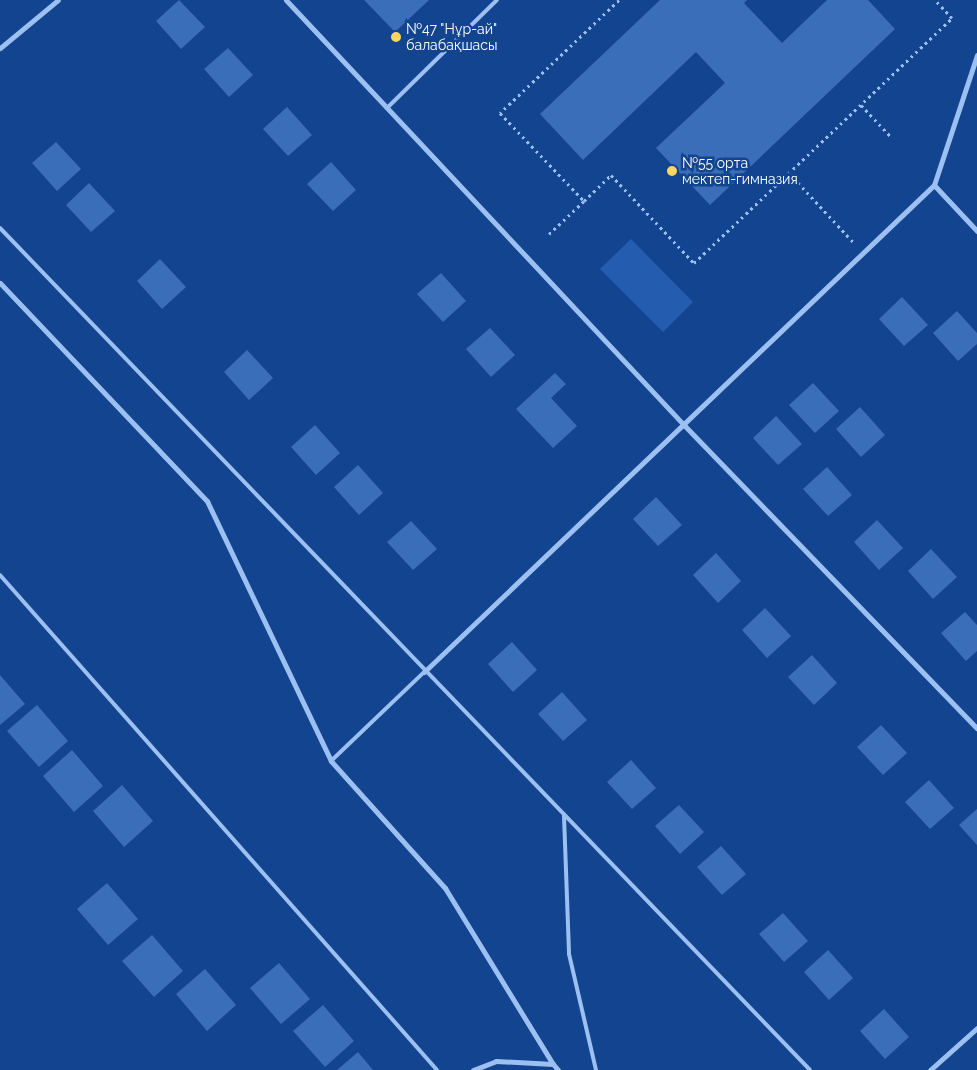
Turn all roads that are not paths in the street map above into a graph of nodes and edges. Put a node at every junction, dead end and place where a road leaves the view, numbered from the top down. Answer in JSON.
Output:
{"nodes":[{"id":1,"x":58,"y":0,"type":"edge"},
{"id":2,"x":286,"y":0,"type":"edge"},
{"id":3,"x":497,"y":0,"type":"edge"},
{"id":4,"x":0,"y":48,"type":"edge"},
{"id":5,"x":977,"y":55,"type":"edge"},
{"id":6,"x":387,"y":108,"type":"junction"},
{"id":7,"x":934,"y":185,"type":"junction"},
{"id":8,"x":0,"y":228,"type":"edge"},
{"id":9,"x":977,"y":231,"type":"edge"},
{"id":10,"x":0,"y":283,"type":"edge"},
{"id":11,"x":683,"y":424,"type":"junction"},
{"id":12,"x":0,"y":575,"type":"edge"},
{"id":13,"x":424,"y":672,"type":"junction"},
{"id":14,"x":977,"y":728,"type":"edge"},
{"id":15,"x":332,"y":761,"type":"junction"},
{"id":16,"x":564,"y":816,"type":"junction"},
{"id":17,"x":977,"y":1028,"type":"edge"},
{"id":18,"x":553,"y":1064,"type":"junction"},
{"id":19,"x":437,"y":1070,"type":"edge"},
{"id":20,"x":473,"y":1070,"type":"edge"},
{"id":21,"x":558,"y":1070,"type":"edge"},
{"id":22,"x":596,"y":1070,"type":"edge"},
{"id":23,"x":810,"y":1070,"type":"edge"},
{"id":24,"x":930,"y":1070,"type":"edge"}],
"edges":[{"from":1,"to":4,"type":"street"},
{"from":2,"to":6,"type":"street"},
{"from":3,"to":6,"type":"lane"},
{"from":5,"to":7,"type":"street"},
{"from":6,"to":11,"type":"street"},
{"from":7,"to":9,"type":"street"},
{"from":7,"to":11,"type":"street"},
{"from":8,"to":13,"type":"lane"},
{"from":10,"to":15,"type":"street"},
{"from":11,"to":13,"type":"street"},
{"from":11,"to":14,"type":"street"},
{"from":12,"to":19,"type":"lane"},
{"from":13,"to":15,"type":"lane"},
{"from":13,"to":16,"type":"lane"},
{"from":15,"to":18,"type":"street"},
{"from":16,"to":22,"type":"lane"},
{"from":16,"to":23,"type":"lane"},
{"from":17,"to":24,"type":"street"},
{"from":18,"to":20,"type":"street"},
{"from":18,"to":21,"type":"street"}]}
